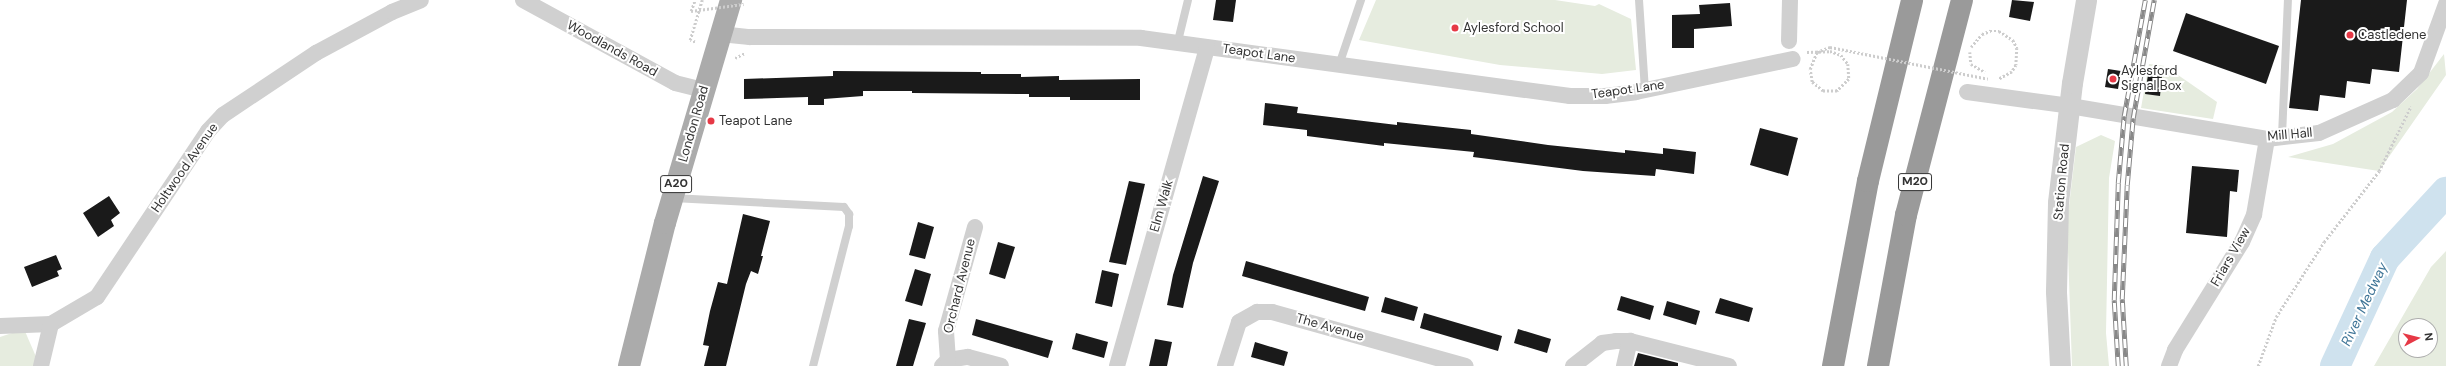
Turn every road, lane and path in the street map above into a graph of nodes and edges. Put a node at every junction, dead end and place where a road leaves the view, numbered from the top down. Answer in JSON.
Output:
{"nodes":[{"id":1,"x":523,"y":0,"type":"edge"},
{"id":2,"x":695,"y":0,"type":"edge"},
{"id":3,"x":702,"y":0,"type":"edge"},
{"id":4,"x":1188,"y":0,"type":"edge"},
{"id":5,"x":1361,"y":0,"type":"edge"},
{"id":6,"x":1639,"y":0,"type":"edge"},
{"id":7,"x":1790,"y":0,"type":"edge"},
{"id":8,"x":1912,"y":0,"type":"edge"},
{"id":9,"x":1962,"y":0,"type":"edge"},
{"id":10,"x":2086,"y":0,"type":"edge"},
{"id":11,"x":2288,"y":0,"type":"edge"},
{"id":12,"x":415,"y":1,"type":"edge"},
{"id":13,"x":738,"y":2,"type":"edge"},
{"id":14,"x":2446,"y":4,"type":"edge"},
{"id":15,"x":720,"y":34,"type":"junction"},
{"id":16,"x":1178,"y":41,"type":"junction"},
{"id":17,"x":1789,"y":41,"type":"joint"},
{"id":18,"x":695,"y":42,"type":"dead end"},
{"id":19,"x":1207,"y":47,"type":"junction"},
{"id":20,"x":1793,"y":59,"type":"dead end"},
{"id":21,"x":1339,"y":65,"type":"junction"},
{"id":22,"x":1985,"y":72,"type":"dead end"},
{"id":23,"x":704,"y":90,"type":"junction"},
{"id":24,"x":1645,"y":90,"type":"junction"},
{"id":25,"x":1967,"y":92,"type":"dead end"},
{"id":26,"x":2412,"y":104,"type":"dead end"},
{"id":27,"x":2070,"y":106,"type":"junction"},
{"id":28,"x":2275,"y":138,"type":"junction"},
{"id":29,"x":672,"y":198,"type":"junction"},
{"id":30,"x":975,"y":227,"type":"dead end"},
{"id":31,"x":51,"y":324,"type":"junction"},
{"id":32,"x":0,"y":326,"type":"edge"},
{"id":33,"x":1630,"y":341,"type":"junction"},
{"id":34,"x":1418,"y":360,"type":"edge"},
{"id":35,"x":945,"y":363,"type":"edge"},
{"id":36,"x":1705,"y":363,"type":"edge"},
{"id":37,"x":41,"y":366,"type":"edge"},
{"id":38,"x":629,"y":366,"type":"edge"},
{"id":39,"x":813,"y":366,"type":"edge"},
{"id":40,"x":1001,"y":366,"type":"edge"},
{"id":41,"x":1117,"y":366,"type":"edge"},
{"id":42,"x":1225,"y":366,"type":"edge"},
{"id":43,"x":1466,"y":366,"type":"edge"},
{"id":44,"x":1573,"y":366,"type":"edge"},
{"id":45,"x":1624,"y":366,"type":"edge"},
{"id":46,"x":1729,"y":366,"type":"edge"},
{"id":47,"x":1833,"y":366,"type":"edge"},
{"id":48,"x":1878,"y":366,"type":"edge"},
{"id":49,"x":2060,"y":366,"type":"edge"},
{"id":50,"x":2169,"y":366,"type":"edge"},
{"id":51,"x":2258,"y":366,"type":"edge"}],
"edges":[{"from":1,"to":23,"type":"street","name":"Woodlands Road"},
{"from":2,"to":13,"type":"path","bridge":true},
{"from":3,"to":18,"type":"path"},
{"from":4,"to":16,"type":"lane"},
{"from":5,"to":21,"type":"lane"},
{"from":6,"to":24,"type":"lane"},
{"from":7,"to":17,"type":"street"},
{"from":8,"to":47,"type":"highway"},
{"from":9,"to":48,"type":"highway","number":"M20"},
{"from":10,"to":27,"type":"street","name":"Station Road"},
{"from":11,"to":28,"type":"lane"},
{"from":12,"to":31,"type":"street","name":"Holtwood Avenue"},
{"from":13,"to":15,"type":"main road","name":"London Road","number":"A20"},
{"from":14,"to":28,"type":"street","name":"Mill Hall"},
{"from":15,"to":16,"type":"street","name":"Teapot Lane"},
{"from":15,"to":23,"type":"main road","name":"London Road","number":"A20"},
{"from":16,"to":19,"type":"street","name":"Teapot Lane"},
{"from":17,"to":22,"type":"path","bridge":true},
{"from":19,"to":21,"type":"street","name":"Teapot Lane"},
{"from":19,"to":41,"type":"street","name":"Elm Walk"},
{"from":20,"to":24,"type":"street","name":"Teapot Lane"},
{"from":21,"to":24,"type":"street","name":"Teapot Lane"},
{"from":23,"to":29,"type":"main road","name":"London Road","number":"A20"},
{"from":25,"to":27,"type":"street","name":"Mill Hall"},
{"from":26,"to":51,"type":"path"},
{"from":27,"to":28,"type":"street","name":"Mill Hall"},
{"from":27,"to":49,"type":"street","name":"Station Road"},
{"from":28,"to":50,"type":"street","name":"Friars View"},
{"from":29,"to":38,"type":"main road","name":"London Road","number":"A20"},
{"from":29,"to":39,"type":"lane"},
{"from":30,"to":35,"type":"street","name":"Orchard Avenue"},
{"from":31,"to":32,"type":"street","name":"Holtwood Avenue"},
{"from":31,"to":37,"type":"street"},
{"from":33,"to":36,"type":"street"},
{"from":33,"to":44,"type":"street"},
{"from":33,"to":45,"type":"street"},
{"from":34,"to":42,"type":"street","name":"The Avenue"},
{"from":34,"to":43,"type":"street","name":"The Avenue"},
{"from":35,"to":40,"type":"street"},
{"from":36,"to":46,"type":"street"}]}
